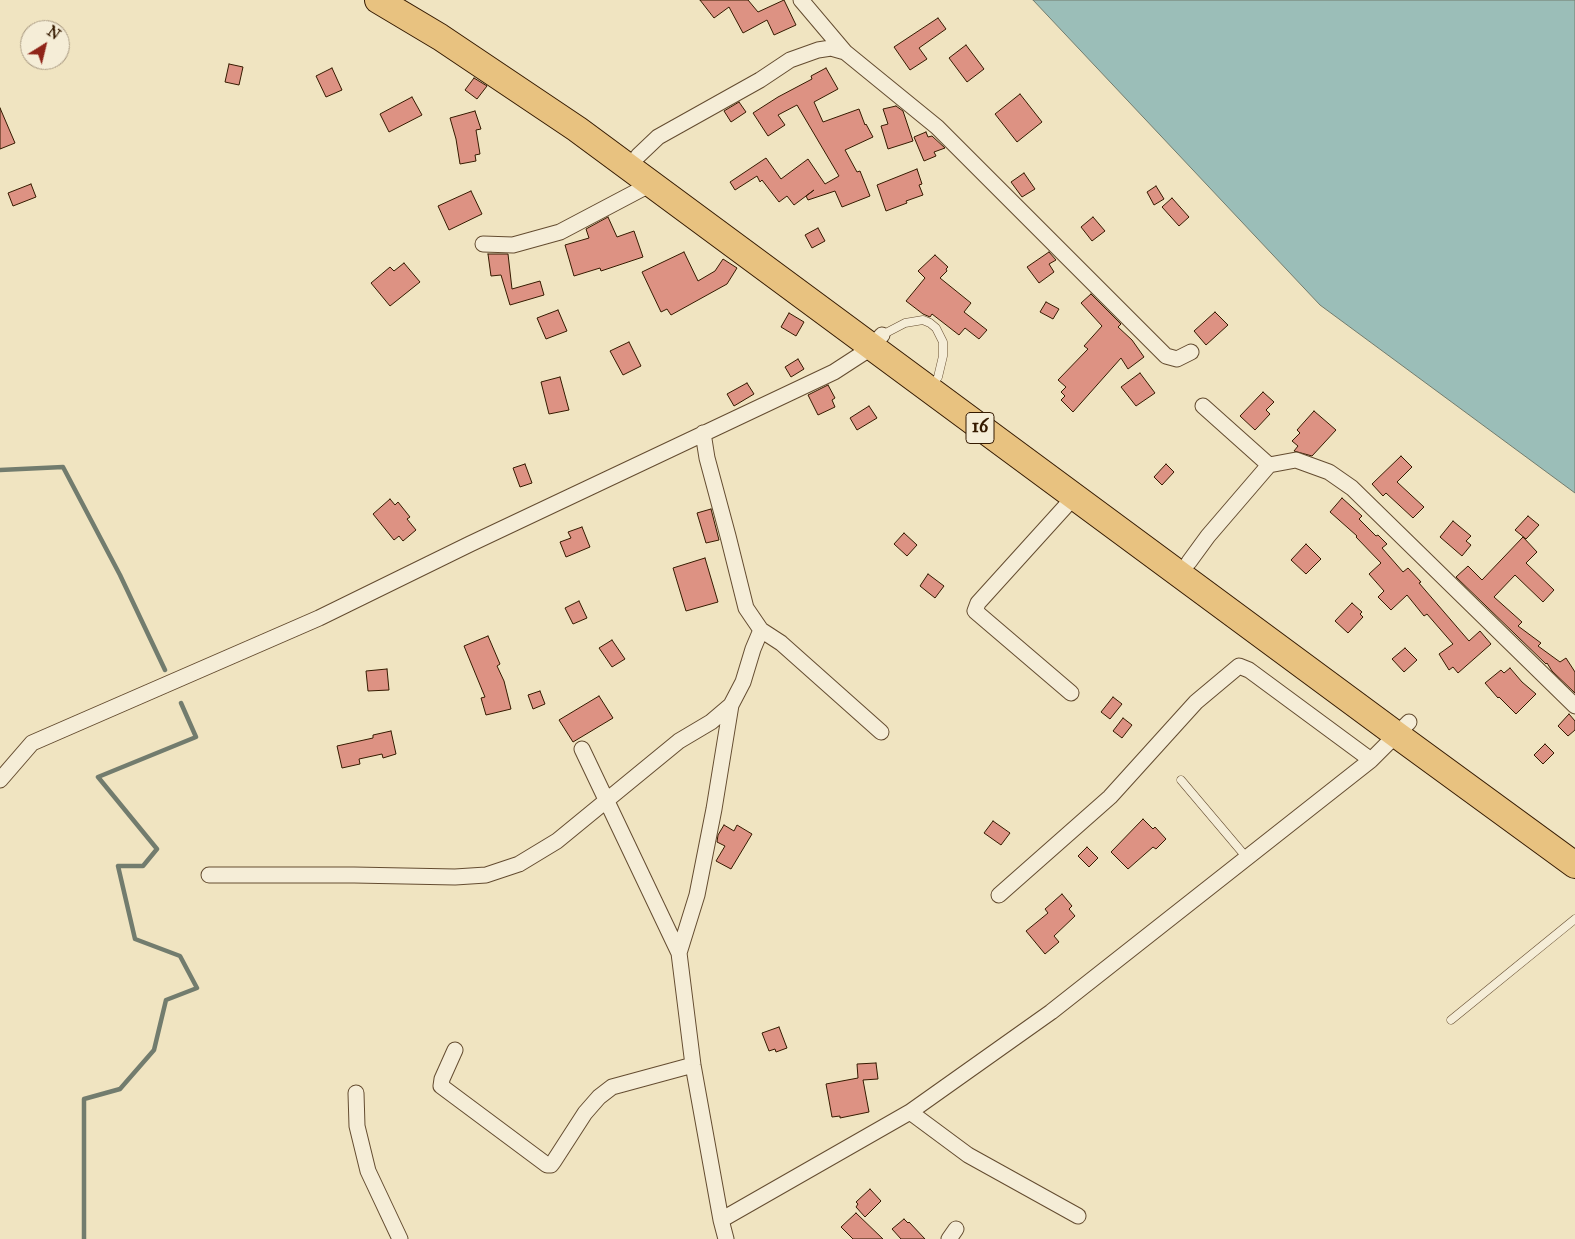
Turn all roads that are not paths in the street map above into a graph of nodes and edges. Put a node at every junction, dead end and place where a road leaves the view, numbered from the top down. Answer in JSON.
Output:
{"nodes":[{"id":1,"x":378,"y":0,"type":"edge"},
{"id":2,"x":411,"y":0,"type":"edge"},
{"id":3,"x":802,"y":0,"type":"edge"},
{"id":4,"x":845,"y":52,"type":"junction"},
{"id":5,"x":638,"y":156,"type":"junction"},
{"id":6,"x":651,"y":184,"type":"junction"},
{"id":7,"x":483,"y":244,"type":"dead end"},
{"id":8,"x":877,"y":341,"type":"junction"},
{"id":9,"x":1191,"y":352,"type":"dead end"},
{"id":10,"x":938,"y":377,"type":"junction"},
{"id":11,"x":1203,"y":406,"type":"dead end"},
{"id":12,"x":703,"y":434,"type":"junction"},
{"id":13,"x":1269,"y":465,"type":"junction"},
{"id":14,"x":1074,"y":497,"type":"junction"},
{"id":15,"x":1189,"y":562,"type":"junction"},
{"id":16,"x":761,"y":630,"type":"junction"},
{"id":17,"x":1071,"y":693,"type":"dead end"},
{"id":18,"x":731,"y":704,"type":"junction"},
{"id":19,"x":1575,"y":706,"type":"edge"},
{"id":20,"x":1403,"y":729,"type":"junction"},
{"id":21,"x":881,"y":732,"type":"dead end"},
{"id":22,"x":582,"y":749,"type":"dead end"},
{"id":23,"x":1371,"y":760,"type":"junction"},
{"id":24,"x":0,"y":780,"type":"edge"},
{"id":25,"x":1181,"y":780,"type":"dead end"},
{"id":26,"x":607,"y":801,"type":"junction"},
{"id":27,"x":1575,"y":843,"type":"edge"},
{"id":28,"x":1247,"y":858,"type":"junction"},
{"id":29,"x":1575,"y":865,"type":"edge"},
{"id":30,"x":209,"y":875,"type":"dead end"},
{"id":31,"x":999,"y":895,"type":"dead end"},
{"id":32,"x":1575,"y":919,"type":"edge"},
{"id":33,"x":679,"y":953,"type":"junction"},
{"id":34,"x":1451,"y":1020,"type":"dead end"},
{"id":35,"x":455,"y":1050,"type":"dead end"},
{"id":36,"x":693,"y":1065,"type":"junction"},
{"id":37,"x":356,"y":1093,"type":"dead end"},
{"id":38,"x":910,"y":1112,"type":"junction"},
{"id":39,"x":1078,"y":1216,"type":"dead end"},
{"id":40,"x":721,"y":1220,"type":"junction"},
{"id":41,"x":400,"y":1239,"type":"edge"},
{"id":42,"x":726,"y":1239,"type":"edge"}],
"edges":[{"from":1,"to":6,"type":"highway","number":"16"},
{"from":2,"to":5,"type":"highway","number":"16"},
{"from":3,"to":4,"type":"street"},
{"from":4,"to":5,"type":"street"},
{"from":4,"to":9,"type":"street"},
{"from":5,"to":8,"type":"highway","number":"16"},
{"from":6,"to":7,"type":"street"},
{"from":6,"to":8,"type":"highway","number":"16"},
{"from":8,"to":10,"type":"highway","number":"16"},
{"from":8,"to":10,"type":"lane"},
{"from":8,"to":12,"type":"street"},
{"from":8,"to":14,"type":"highway","number":"16"},
{"from":10,"to":15,"type":"highway","number":"16"},
{"from":11,"to":13,"type":"street"},
{"from":12,"to":16,"type":"street"},
{"from":12,"to":24,"type":"street"},
{"from":13,"to":15,"type":"street"},
{"from":13,"to":19,"type":"street"},
{"from":14,"to":17,"type":"street"},
{"from":14,"to":20,"type":"highway","number":"16"},
{"from":15,"to":20,"type":"highway","number":"16"},
{"from":16,"to":18,"type":"street"},
{"from":16,"to":21,"type":"street"},
{"from":18,"to":26,"type":"street"},
{"from":18,"to":33,"type":"street"},
{"from":20,"to":23,"type":"street"},
{"from":20,"to":27,"type":"highway","number":"16"},
{"from":20,"to":29,"type":"highway","number":"16"},
{"from":22,"to":26,"type":"street"},
{"from":23,"to":28,"type":"street"},
{"from":23,"to":31,"type":"street"},
{"from":25,"to":28,"type":"lane"},
{"from":26,"to":30,"type":"street"},
{"from":26,"to":33,"type":"street"},
{"from":28,"to":38,"type":"street"},
{"from":32,"to":34,"type":"lane"},
{"from":33,"to":36,"type":"street"},
{"from":35,"to":36,"type":"street"},
{"from":36,"to":40,"type":"street"},
{"from":37,"to":41,"type":"street"},
{"from":38,"to":39,"type":"street"},
{"from":38,"to":40,"type":"street"},
{"from":40,"to":42,"type":"street"}]}
